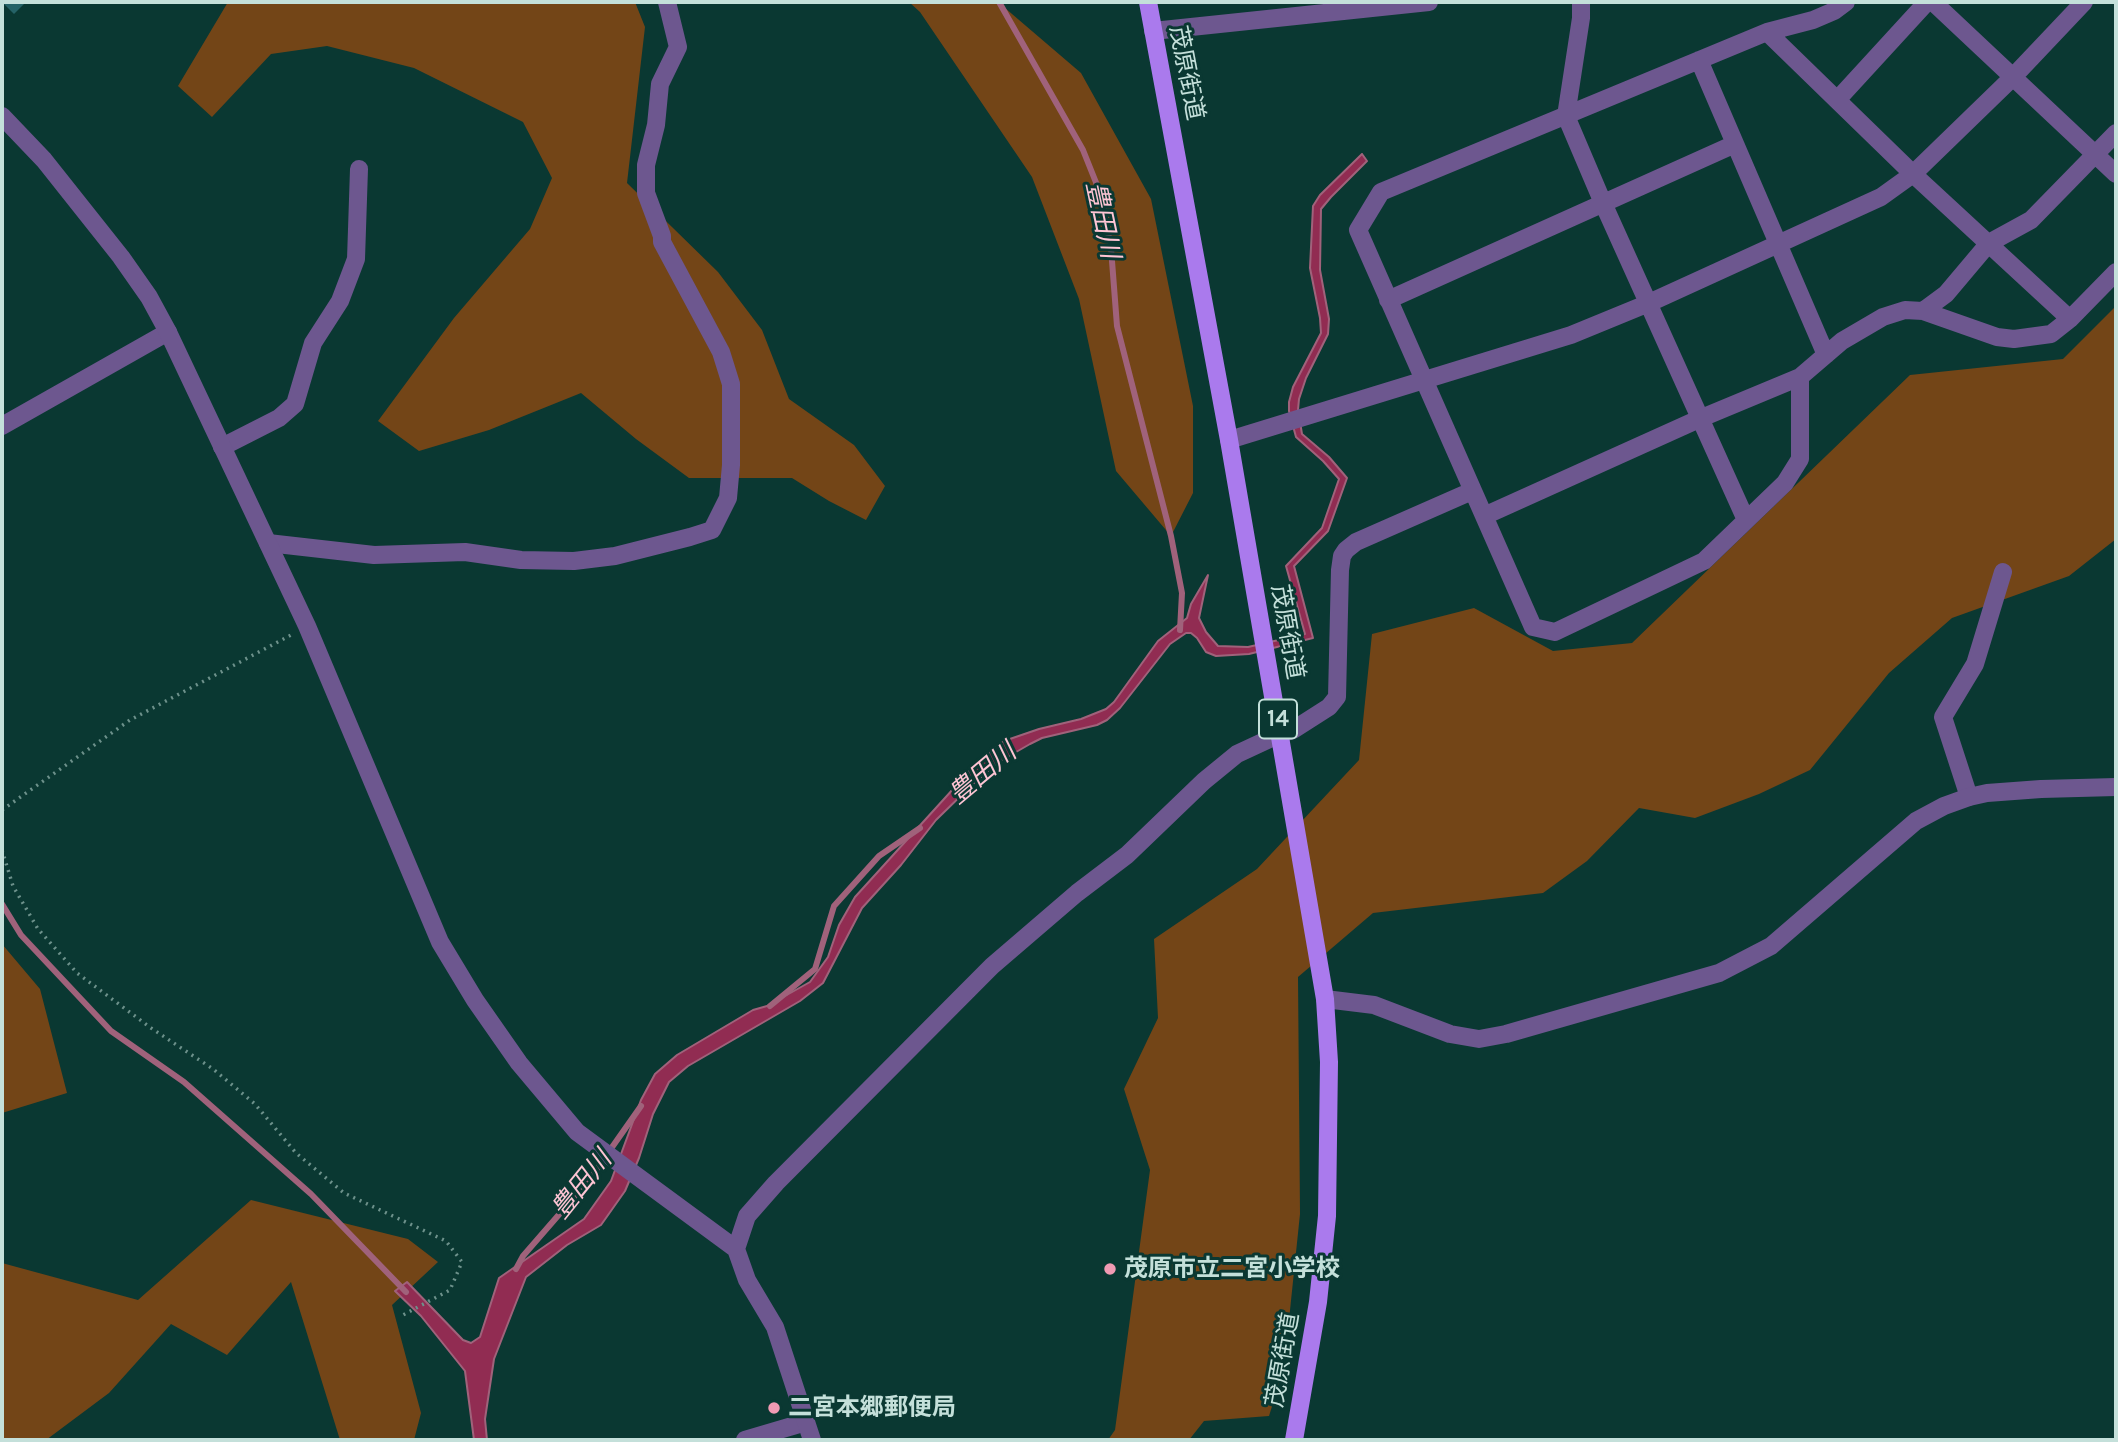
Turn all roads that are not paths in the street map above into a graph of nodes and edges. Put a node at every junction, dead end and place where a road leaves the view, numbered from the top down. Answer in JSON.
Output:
{"nodes":[{"id":1,"x":667,"y":2,"type":"edge"},
{"id":2,"x":1148,"y":2,"type":"edge"},
{"id":3,"x":1429,"y":2,"type":"edge"},
{"id":4,"x":1581,"y":2,"type":"edge"},
{"id":5,"x":1846,"y":2,"type":"edge"},
{"id":6,"x":1927,"y":2,"type":"edge"},
{"id":7,"x":1933,"y":2,"type":"edge"},
{"id":8,"x":2080,"y":3,"type":"edge"},
{"id":9,"x":1153,"y":31,"type":"junction"},
{"id":10,"x":1767,"y":32,"type":"junction"},
{"id":11,"x":1699,"y":60,"type":"junction"},
{"id":12,"x":2012,"y":76,"type":"junction"},
{"id":13,"x":1838,"y":99,"type":"junction"},
{"id":14,"x":2,"y":116,"type":"edge"},
{"id":15,"x":1566,"y":116,"type":"junction"},
{"id":16,"x":2116,"y":133,"type":"edge"},
{"id":17,"x":1735,"y":144,"type":"junction"},
{"id":18,"x":2095,"y":154,"type":"junction"},
{"id":19,"x":359,"y":169,"type":"dead end"},
{"id":20,"x":1913,"y":174,"type":"junction"},
{"id":21,"x":2116,"y":174,"type":"edge"},
{"id":22,"x":1602,"y":204,"type":"junction"},
{"id":23,"x":1989,"y":243,"type":"junction"},
{"id":24,"x":1778,"y":245,"type":"junction"},
{"id":25,"x":2116,"y":272,"type":"edge"},
{"id":26,"x":1388,"y":300,"type":"junction"},
{"id":27,"x":1649,"y":303,"type":"junction"},
{"id":28,"x":1923,"y":311,"type":"junction"},
{"id":29,"x":2070,"y":319,"type":"junction"},
{"id":30,"x":168,"y":332,"type":"junction"},
{"id":31,"x":1826,"y":355,"type":"junction"},
{"id":32,"x":1800,"y":377,"type":"junction"},
{"id":33,"x":1423,"y":382,"type":"junction"},
{"id":34,"x":1699,"y":419,"type":"junction"},
{"id":35,"x":2,"y":426,"type":"edge"},
{"id":36,"x":1229,"y":440,"type":"junction"},
{"id":37,"x":222,"y":447,"type":"junction"},
{"id":38,"x":1472,"y":491,"type":"junction"},
{"id":39,"x":1484,"y":516,"type":"junction"},
{"id":40,"x":1746,"y":520,"type":"junction"},
{"id":41,"x":268,"y":543,"type":"junction"},
{"id":42,"x":2003,"y":572,"type":"dead end"},
{"id":43,"x":1280,"y":734,"type":"junction"},
{"id":44,"x":2116,"y":787,"type":"edge"},
{"id":45,"x":1969,"y":797,"type":"junction"},
{"id":46,"x":1325,"y":999,"type":"junction"},
{"id":47,"x":736,"y":1249,"type":"junction"},
{"id":48,"x":806,"y":1422,"type":"junction"},
{"id":49,"x":745,"y":1440,"type":"edge"},
{"id":50,"x":812,"y":1440,"type":"edge"},
{"id":51,"x":1294,"y":1440,"type":"edge"}],
"edges":[{"from":1,"to":41,"type":"street"},
{"from":2,"to":9,"type":"main road","name":"茂原街道","number":"14"},
{"from":3,"to":9,"type":"street"},
{"from":4,"to":15,"type":"street"},
{"from":5,"to":10,"type":"street"},
{"from":6,"to":13,"type":"street"},
{"from":7,"to":12,"type":"street"},
{"from":8,"to":12,"type":"street"},
{"from":9,"to":36,"type":"main road","name":"茂原街道","number":"14"},
{"from":10,"to":11,"type":"street"},
{"from":10,"to":13,"type":"street"},
{"from":11,"to":15,"type":"street"},
{"from":11,"to":17,"type":"street"},
{"from":12,"to":18,"type":"street"},
{"from":12,"to":20,"type":"street"},
{"from":13,"to":20,"type":"street"},
{"from":14,"to":30,"type":"street"},
{"from":15,"to":22,"type":"street"},
{"from":15,"to":26,"type":"street"},
{"from":16,"to":18,"type":"street"},
{"from":17,"to":22,"type":"street"},
{"from":17,"to":24,"type":"street"},
{"from":18,"to":21,"type":"street"},
{"from":18,"to":23,"type":"street"},
{"from":19,"to":37,"type":"street"},
{"from":20,"to":23,"type":"street"},
{"from":20,"to":24,"type":"street"},
{"from":22,"to":26,"type":"street"},
{"from":22,"to":27,"type":"street"},
{"from":23,"to":28,"type":"street"},
{"from":23,"to":29,"type":"street"},
{"from":24,"to":27,"type":"street"},
{"from":24,"to":31,"type":"street"},
{"from":25,"to":29,"type":"street"},
{"from":26,"to":33,"type":"street"},
{"from":27,"to":33,"type":"street"},
{"from":27,"to":34,"type":"street"},
{"from":28,"to":29,"type":"street"},
{"from":28,"to":31,"type":"street"},
{"from":30,"to":35,"type":"street"},
{"from":30,"to":37,"type":"street"},
{"from":31,"to":32,"type":"street"},
{"from":32,"to":34,"type":"street"},
{"from":32,"to":40,"type":"street"},
{"from":33,"to":36,"type":"street"},
{"from":33,"to":38,"type":"street"},
{"from":34,"to":39,"type":"street"},
{"from":34,"to":40,"type":"street"},
{"from":36,"to":43,"type":"main road","name":"茂原街道","number":"14"},
{"from":37,"to":41,"type":"street"},
{"from":38,"to":39,"type":"street"},
{"from":38,"to":43,"type":"street"},
{"from":39,"to":40,"type":"street"},
{"from":41,"to":47,"type":"street"},
{"from":42,"to":45,"type":"street"},
{"from":43,"to":46,"type":"main road","name":"茂原街道","number":"14"},
{"from":43,"to":47,"type":"street"},
{"from":44,"to":45,"type":"street"},
{"from":45,"to":46,"type":"street"},
{"from":46,"to":51,"type":"main road","name":"茂原街道","number":"14"},
{"from":47,"to":48,"type":"street"},
{"from":48,"to":49,"type":"street"},
{"from":48,"to":50,"type":"street"}]}
